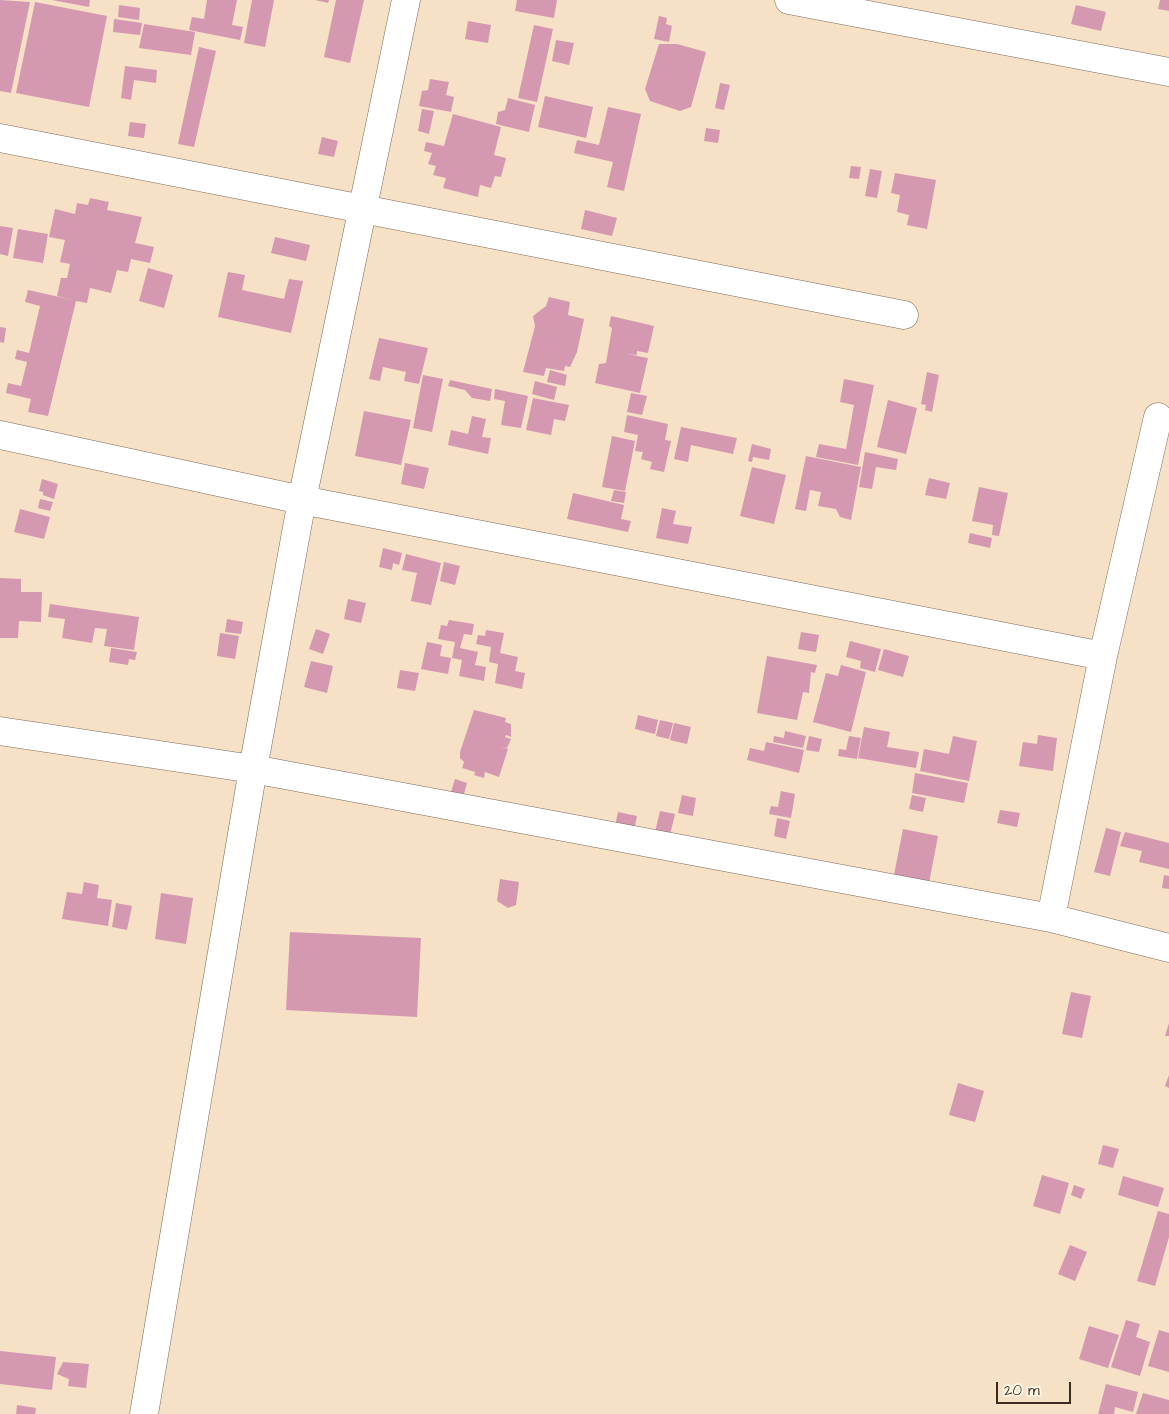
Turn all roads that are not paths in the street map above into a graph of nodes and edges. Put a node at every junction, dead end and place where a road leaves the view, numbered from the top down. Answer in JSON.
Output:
{"nodes":[{"id":1,"x":406,"y":0,"type":"edge"},
{"id":2,"x":789,"y":0,"type":"edge"},
{"id":3,"x":1169,"y":72,"type":"edge"},
{"id":4,"x":0,"y":138,"type":"edge"},
{"id":5,"x":363,"y":210,"type":"junction"},
{"id":6,"x":904,"y":315,"type":"dead end"},
{"id":7,"x":1158,"y":417,"type":"dead end"},
{"id":8,"x":0,"y":435,"type":"edge"},
{"id":9,"x":302,"y":500,"type":"junction"},
{"id":10,"x":1103,"y":656,"type":"junction"},
{"id":11,"x":0,"y":732,"type":"edge"},
{"id":12,"x":253,"y":769,"type":"junction"},
{"id":13,"x":1051,"y":918,"type":"junction"},
{"id":14,"x":1169,"y":948,"type":"edge"},
{"id":15,"x":144,"y":1414,"type":"edge"}],
"edges":[{"from":1,"to":5,"type":"street"},
{"from":2,"to":3,"type":"street"},
{"from":4,"to":5,"type":"street"},
{"from":5,"to":6,"type":"street"},
{"from":5,"to":9,"type":"street"},
{"from":7,"to":10,"type":"street"},
{"from":8,"to":9,"type":"street"},
{"from":9,"to":10,"type":"street"},
{"from":9,"to":12,"type":"street"},
{"from":10,"to":13,"type":"street"},
{"from":11,"to":12,"type":"street"},
{"from":12,"to":13,"type":"street"},
{"from":12,"to":15,"type":"street"},
{"from":13,"to":14,"type":"street"}]}
